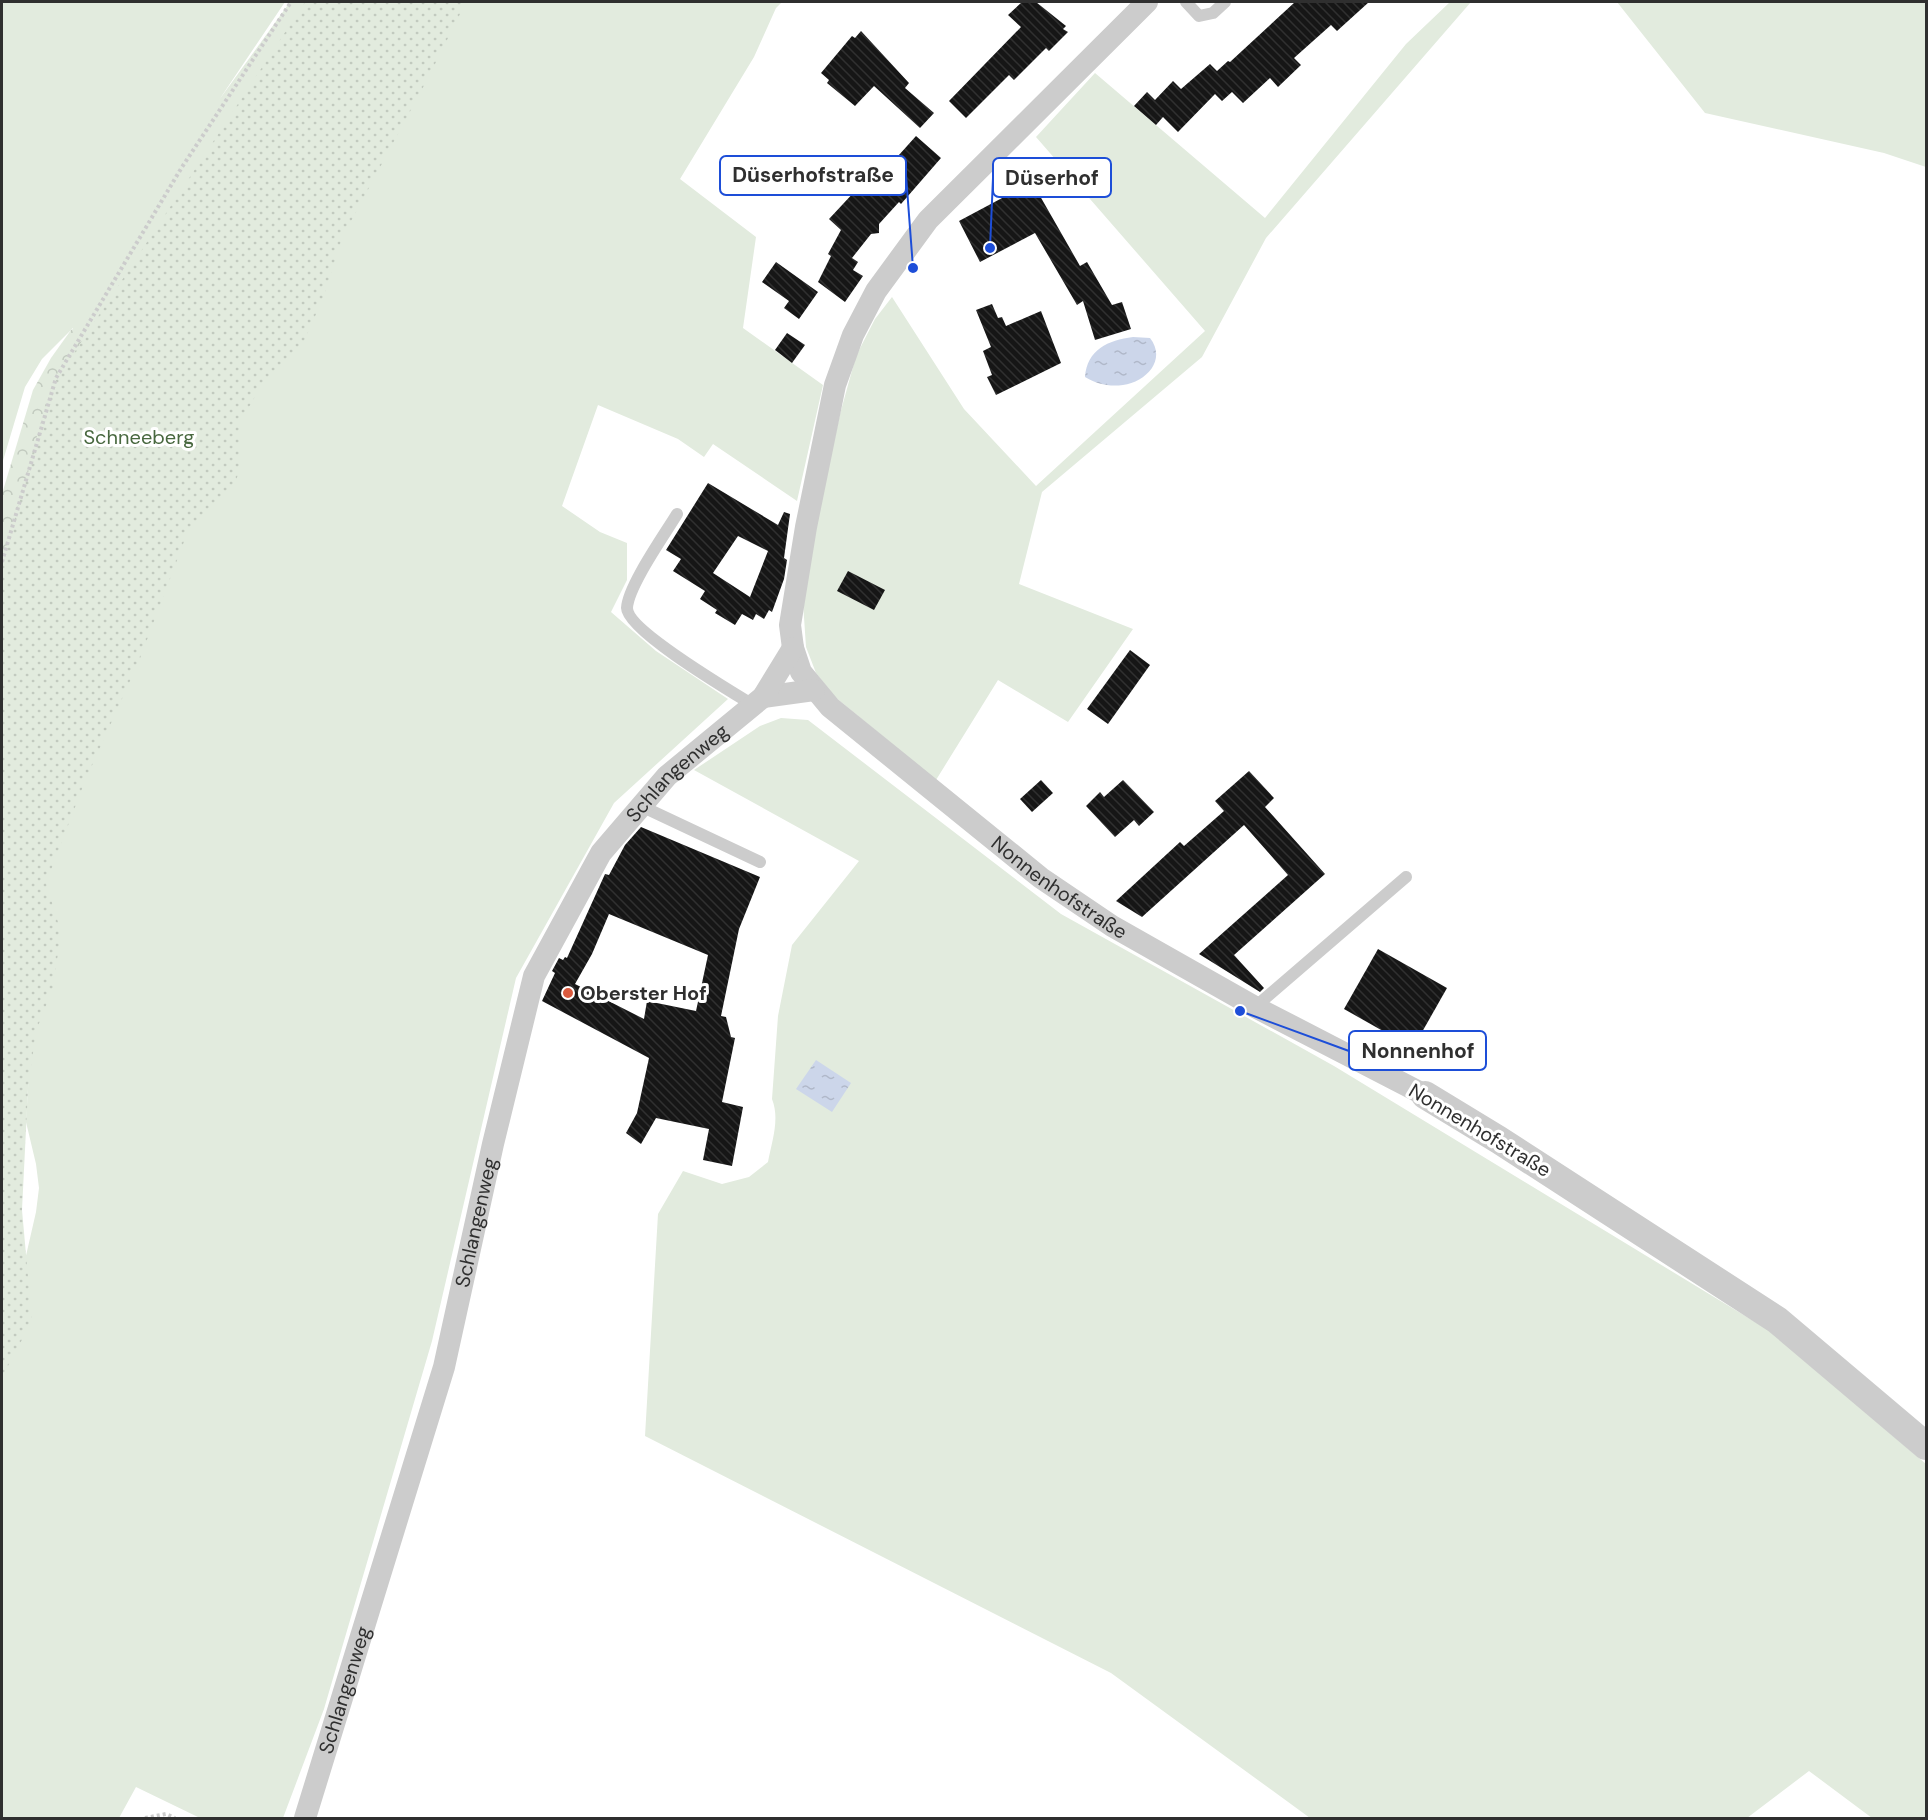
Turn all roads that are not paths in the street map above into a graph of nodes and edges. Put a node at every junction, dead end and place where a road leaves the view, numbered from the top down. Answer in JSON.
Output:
{"nodes":[{"id":1,"x":1147,"y":2,"type":"edge"},
{"id":2,"x":1186,"y":2,"type":"edge"},
{"id":3,"x":1225,"y":2,"type":"edge"},
{"id":4,"x":677,"y":514,"type":"dead end"},
{"id":5,"x":793,"y":648,"type":"junction"},
{"id":6,"x":814,"y":690,"type":"junction"},
{"id":7,"x":758,"y":701,"type":"junction"},
{"id":8,"x":641,"y":806,"type":"junction"},
{"id":9,"x":760,"y":862,"type":"dead end"},
{"id":10,"x":1406,"y":877,"type":"dead end"},
{"id":11,"x":1255,"y":1006,"type":"junction"},
{"id":12,"x":1425,"y":1095,"type":"joint"},
{"id":13,"x":1926,"y":1446,"type":"edge"},
{"id":14,"x":305,"y":1818,"type":"edge"}],
"edges":[{"from":1,"to":5,"type":"street","name":"Nonnenhofstraße"},
{"from":2,"to":3,"type":"lane"},
{"from":4,"to":7,"type":"lane"},
{"from":5,"to":6,"type":"street","name":"Nonnenhofstraße"},
{"from":5,"to":7,"type":"street"},
{"from":6,"to":7,"type":"street"},
{"from":6,"to":11,"type":"street","name":"Nonnenhofstraße"},
{"from":7,"to":8,"type":"street","name":"Schlangenweg"},
{"from":8,"to":9,"type":"lane"},
{"from":8,"to":14,"type":"street","name":"Schlangenweg"},
{"from":10,"to":11,"type":"lane"},
{"from":11,"to":12,"type":"street","name":"Nonnenhofstraße"},
{"from":12,"to":13,"type":"street","name":"Nonnenhofstraße"}]}
